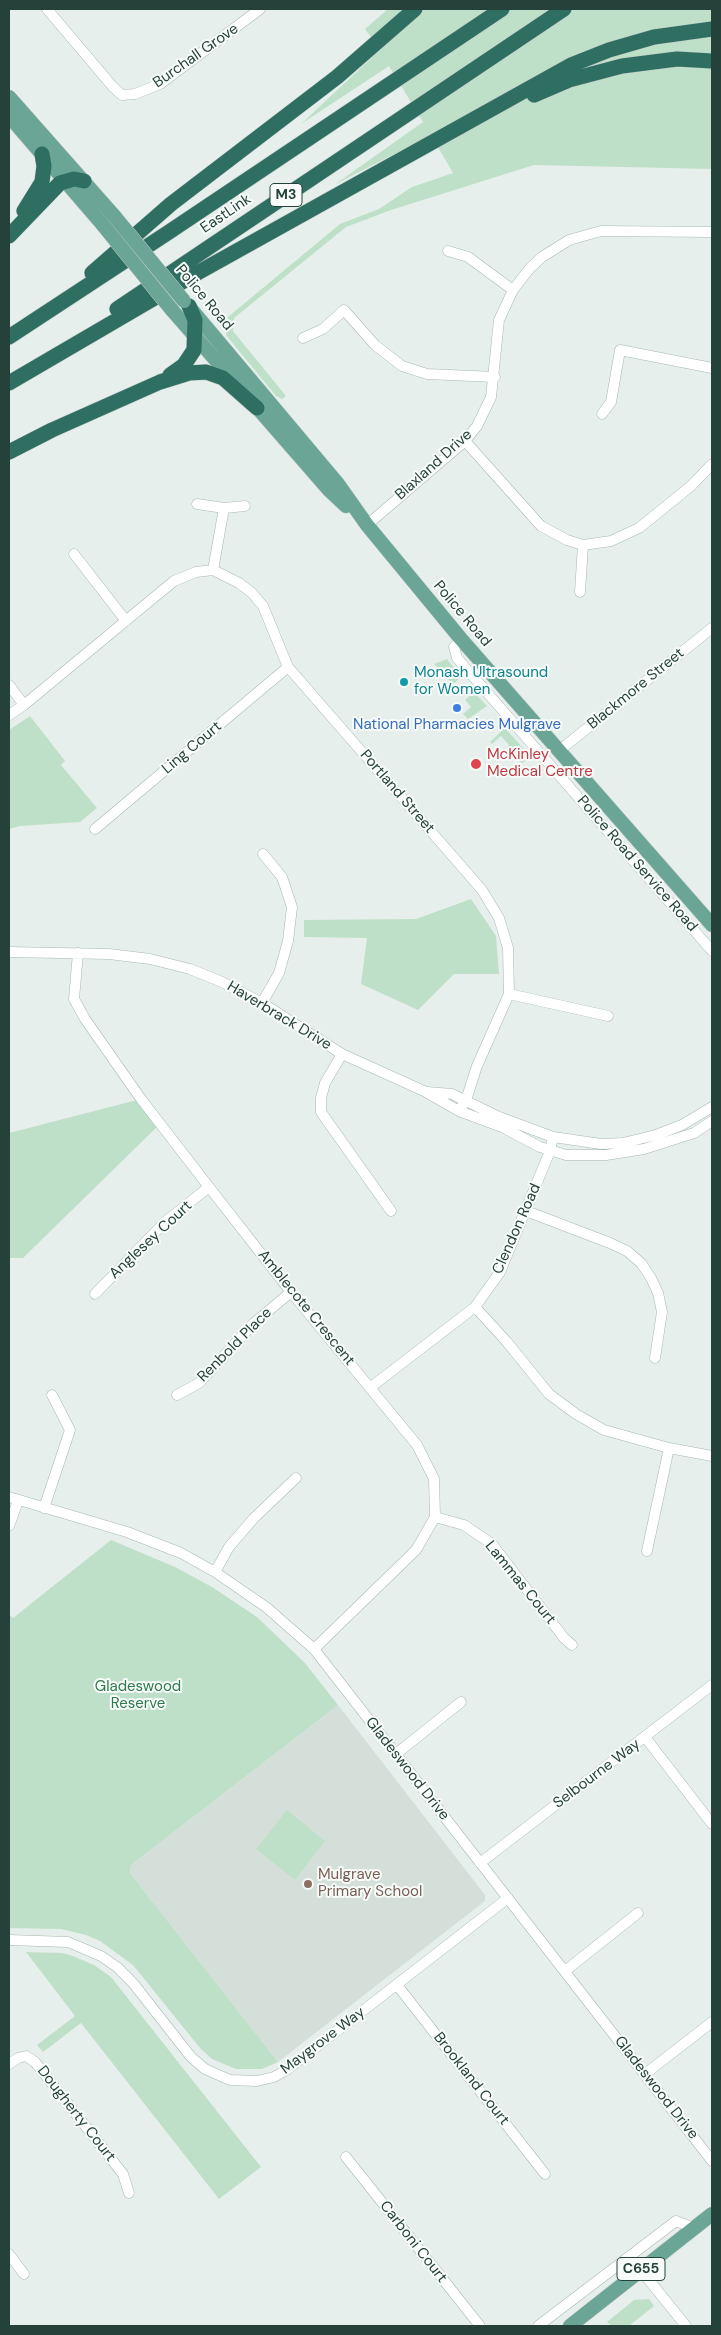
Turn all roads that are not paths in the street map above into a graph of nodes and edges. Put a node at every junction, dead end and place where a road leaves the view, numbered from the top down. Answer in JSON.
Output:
{"nodes":[{"id":1,"x":46,"y":9,"type":"edge"},
{"id":2,"x":260,"y":9,"type":"edge"},
{"id":3,"x":415,"y":9,"type":"edge"},
{"id":4,"x":502,"y":9,"type":"edge"},
{"id":5,"x":564,"y":9,"type":"edge"},
{"id":6,"x":712,"y":29,"type":"edge"},
{"id":7,"x":712,"y":61,"type":"edge"},
{"id":8,"x":9,"y":97,"type":"edge"},
{"id":9,"x":9,"y":116,"type":"edge"},
{"id":10,"x":464,"y":123,"type":"junction"},
{"id":11,"x":42,"y":154,"type":"junction"},
{"id":12,"x":64,"y":181,"type":"junction"},
{"id":13,"x":84,"y":181,"type":"junction"},
{"id":14,"x":109,"y":221,"type":"junction"},
{"id":15,"x":712,"y":232,"type":"edge"},
{"id":16,"x":9,"y":235,"type":"edge"},
{"id":17,"x":448,"y":251,"type":"dead end"},
{"id":18,"x":512,"y":290,"type":"junction"},
{"id":19,"x":187,"y":303,"type":"junction"},
{"id":20,"x":47,"y":312,"type":"junction"},
{"id":21,"x":196,"y":336,"type":"junction"},
{"id":22,"x":9,"y":337,"type":"edge"},
{"id":23,"x":303,"y":338,"type":"dead end"},
{"id":24,"x":712,"y":368,"type":"edge"},
{"id":25,"x":495,"y":377,"type":"junction"},
{"id":26,"x":160,"y":382,"type":"junction"},
{"id":27,"x":9,"y":383,"type":"edge"},
{"id":28,"x":258,"y":408,"type":"junction"},
{"id":29,"x":602,"y":414,"type":"dead end"},
{"id":30,"x":465,"y":441,"type":"junction"},
{"id":31,"x":9,"y":452,"type":"edge"},
{"id":32,"x":712,"y":464,"type":"edge"},
{"id":33,"x":197,"y":504,"type":"dead end"},
{"id":34,"x":245,"y":506,"type":"dead end"},
{"id":35,"x":224,"y":508,"type":"junction"},
{"id":36,"x":367,"y":526,"type":"junction"},
{"id":37,"x":583,"y":545,"type":"junction"},
{"id":38,"x":74,"y":554,"type":"dead end"},
{"id":39,"x":213,"y":570,"type":"junction"},
{"id":40,"x":580,"y":592,"type":"dead end"},
{"id":41,"x":126,"y":621,"type":"junction"},
{"id":42,"x":712,"y":628,"type":"edge"},
{"id":43,"x":462,"y":639,"type":"junction"},
{"id":44,"x":288,"y":667,"type":"junction"},
{"id":45,"x":9,"y":685,"type":"edge"},
{"id":46,"x":517,"y":701,"type":"junction"},
{"id":47,"x":497,"y":704,"type":"junction"},
{"id":48,"x":24,"y":705,"type":"junction"},
{"id":49,"x":9,"y":715,"type":"edge"},
{"id":50,"x":560,"y":750,"type":"junction"},
{"id":51,"x":95,"y":829,"type":"dead end"},
{"id":52,"x":263,"y":854,"type":"dead end"},
{"id":53,"x":692,"y":902,"type":"junction"},
{"id":54,"x":679,"y":912,"type":"junction"},
{"id":55,"x":712,"y":925,"type":"edge"},
{"id":56,"x":712,"y":951,"type":"edge"},
{"id":57,"x":9,"y":952,"type":"edge"},
{"id":58,"x":78,"y":953,"type":"junction"},
{"id":59,"x":509,"y":994,"type":"junction"},
{"id":60,"x":262,"y":1003,"type":"junction"},
{"id":61,"x":608,"y":1016,"type":"dead end"},
{"id":62,"x":342,"y":1054,"type":"junction"},
{"id":63,"x":424,"y":1091,"type":"junction"},
{"id":64,"x":466,"y":1100,"type":"junction"},
{"id":65,"x":712,"y":1107,"type":"edge"},
{"id":66,"x":458,"y":1111,"type":"junction"},
{"id":67,"x":712,"y":1122,"type":"edge"},
{"id":68,"x":554,"y":1137,"type":"junction"},
{"id":69,"x":550,"y":1151,"type":"junction"},
{"id":70,"x":209,"y":1187,"type":"junction"},
{"id":71,"x":391,"y":1211,"type":"dead end"},
{"id":72,"x":526,"y":1211,"type":"junction"},
{"id":73,"x":291,"y":1292,"type":"junction"},
{"id":74,"x":95,"y":1294,"type":"dead end"},
{"id":75,"x":475,"y":1307,"type":"junction"},
{"id":76,"x":655,"y":1358,"type":"dead end"},
{"id":77,"x":371,"y":1387,"type":"junction"},
{"id":78,"x":52,"y":1394,"type":"dead end"},
{"id":79,"x":177,"y":1395,"type":"dead end"},
{"id":80,"x":669,"y":1448,"type":"junction"},
{"id":81,"x":712,"y":1456,"type":"edge"},
{"id":82,"x":296,"y":1478,"type":"dead end"},
{"id":83,"x":13,"y":1499,"type":"edge"},
{"id":84,"x":44,"y":1508,"type":"junction"},
{"id":85,"x":435,"y":1517,"type":"junction"},
{"id":86,"x":9,"y":1526,"type":"edge"},
{"id":87,"x":647,"y":1551,"type":"dead end"},
{"id":88,"x":215,"y":1572,"type":"junction"},
{"id":89,"x":572,"y":1645,"type":"dead end"},
{"id":90,"x":314,"y":1650,"type":"junction"},
{"id":91,"x":712,"y":1685,"type":"edge"},
{"id":92,"x":461,"y":1702,"type":"dead end"},
{"id":93,"x":645,"y":1737,"type":"junction"},
{"id":94,"x":396,"y":1754,"type":"junction"},
{"id":95,"x":712,"y":1824,"type":"edge"},
{"id":96,"x":480,"y":1863,"type":"junction"},
{"id":97,"x":508,"y":1898,"type":"junction"},
{"id":98,"x":638,"y":1912,"type":"dead end"},
{"id":99,"x":9,"y":1940,"type":"edge"},
{"id":100,"x":566,"y":1971,"type":"junction"},
{"id":101,"x":397,"y":1985,"type":"junction"},
{"id":102,"x":712,"y":2022,"type":"edge"},
{"id":103,"x":9,"y":2064,"type":"edge"},
{"id":104,"x":645,"y":2074,"type":"junction"},
{"id":105,"x":346,"y":2157,"type":"dead end"},
{"id":106,"x":712,"y":2161,"type":"edge"},
{"id":107,"x":545,"y":2174,"type":"dead end"},
{"id":108,"x":130,"y":2193,"type":"dead end"},
{"id":109,"x":712,"y":2214,"type":"edge"},
{"id":110,"x":694,"y":2228,"type":"junction"},
{"id":111,"x":9,"y":2254,"type":"edge"},
{"id":112,"x":640,"y":2270,"type":"junction"},
{"id":113,"x":24,"y":2274,"type":"dead end"},
{"id":114,"x":480,"y":2326,"type":"edge"},
{"id":115,"x":538,"y":2326,"type":"edge"},
{"id":116,"x":570,"y":2326,"type":"edge"},
{"id":117,"x":686,"y":2326,"type":"edge"}],
"edges":[{"from":1,"to":2,"type":"street","name":"Burchall Grove"},
{"from":3,"to":20,"type":"highway"},
{"from":4,"to":20,"type":"highway","name":"EastLink","number":"M3"},
{"from":5,"to":27,"type":"highway","name":"EastLink","number":"M3"},
{"from":6,"to":10,"type":"highway"},
{"from":7,"to":10,"type":"highway"},
{"from":8,"to":13,"type":"main road","name":"Police Road"},
{"from":9,"to":11,"type":"main road","name":"Police Road"},
{"from":10,"to":27,"type":"highway"},
{"from":11,"to":12,"type":"main road","name":"Police Road"},
{"from":11,"to":16,"type":"highway"},
{"from":12,"to":13,"type":"highway"},
{"from":12,"to":14,"type":"main road","name":"Police Road"},
{"from":12,"to":16,"type":"highway"},
{"from":13,"to":14,"type":"main road","name":"Police Road"},
{"from":14,"to":19,"type":"main road","name":"Police Road","bridge":true},
{"from":14,"to":21,"type":"main road","name":"Police Road","bridge":true},
{"from":15,"to":18,"type":"street","name":"Blaxland Drive"},
{"from":17,"to":18,"type":"street"},
{"from":18,"to":25,"type":"street","name":"Blaxland Drive"},
{"from":19,"to":21,"type":"highway"},
{"from":19,"to":36,"type":"main road","name":"Police Road"},
{"from":20,"to":22,"type":"highway","name":"EastLink","number":"M3"},
{"from":21,"to":26,"type":"highway"},
{"from":21,"to":28,"type":"main road","name":"Police Road"},
{"from":23,"to":25,"type":"street"},
{"from":24,"to":29,"type":"street"},
{"from":25,"to":30,"type":"street","name":"Blaxland Drive"},
{"from":26,"to":28,"type":"highway"},
{"from":26,"to":31,"type":"highway"},
{"from":28,"to":36,"type":"main road","name":"Police Road"},
{"from":30,"to":36,"type":"street","name":"Blaxland Drive"},
{"from":30,"to":37,"type":"street"},
{"from":32,"to":37,"type":"street"},
{"from":33,"to":35,"type":"street"},
{"from":34,"to":35,"type":"street"},
{"from":35,"to":39,"type":"street"},
{"from":36,"to":43,"type":"main road","name":"Police Road"},
{"from":37,"to":40,"type":"street"},
{"from":38,"to":41,"type":"street"},
{"from":39,"to":41,"type":"street"},
{"from":39,"to":44,"type":"street","name":"Portland Street"},
{"from":41,"to":48,"type":"street"},
{"from":42,"to":50,"type":"street","name":"Blackmore Street"},
{"from":43,"to":46,"type":"main road","name":"Police Road"},
{"from":43,"to":47,"type":"street","name":"Police Road Service Road"},
{"from":44,"to":51,"type":"street","name":"Ling Court"},
{"from":44,"to":59,"type":"street","name":"Portland Street"},
{"from":45,"to":48,"type":"street"},
{"from":46,"to":47,"type":"street"},
{"from":46,"to":50,"type":"main road","name":"Police Road"},
{"from":47,"to":54,"type":"street","name":"Police Road Service Road"},
{"from":48,"to":49,"type":"street"},
{"from":50,"to":53,"type":"main road","name":"Police Road"},
{"from":52,"to":60,"type":"street"},
{"from":53,"to":54,"type":"street"},
{"from":53,"to":55,"type":"main road","name":"Police Road"},
{"from":54,"to":56,"type":"street","name":"Police Road Service Road"},
{"from":57,"to":58,"type":"street","name":"Haverbrack Drive"},
{"from":58,"to":60,"type":"street","name":"Haverbrack Drive"},
{"from":58,"to":70,"type":"street","name":"Amblecote Crescent"},
{"from":59,"to":61,"type":"street"},
{"from":59,"to":64,"type":"street","name":"Portland Street"},
{"from":60,"to":62,"type":"street","name":"Haverbrack Drive"},
{"from":62,"to":63,"type":"street","name":"Haverbrack Drive"},
{"from":62,"to":71,"type":"street"},
{"from":63,"to":64,"type":"street","name":"Haverbrack Drive"},
{"from":63,"to":66,"type":"street","name":"Haverbrack Drive"},
{"from":64,"to":66,"type":"street","name":"Portland Street"},
{"from":64,"to":68,"type":"street","name":"Haverbrack Drive"},
{"from":65,"to":68,"type":"street","name":"Haverbrack Drive"},
{"from":66,"to":69,"type":"street","name":"Haverbrack Drive"},
{"from":67,"to":69,"type":"street","name":"Haverbrack Drive"},
{"from":68,"to":69,"type":"street","name":"Clendon Road"},
{"from":69,"to":72,"type":"street","name":"Clendon Road"},
{"from":70,"to":73,"type":"street","name":"Amblecote Crescent"},
{"from":70,"to":74,"type":"street","name":"Anglesey Court"},
{"from":72,"to":75,"type":"street","name":"Clendon Road"},
{"from":72,"to":76,"type":"street"},
{"from":73,"to":77,"type":"street","name":"Amblecote Crescent"},
{"from":73,"to":79,"type":"street","name":"Renbold Place"},
{"from":75,"to":77,"type":"street","name":"Clendon Road"},
{"from":75,"to":80,"type":"street"},
{"from":77,"to":85,"type":"street","name":"Amblecote Crescent"},
{"from":78,"to":84,"type":"street"},
{"from":80,"to":81,"type":"street"},
{"from":80,"to":87,"type":"street"},
{"from":82,"to":88,"type":"street"},
{"from":83,"to":84,"type":"street","name":"Gladeswood Drive"},
{"from":83,"to":86,"type":"street"},
{"from":84,"to":88,"type":"street","name":"Gladeswood Drive"},
{"from":85,"to":89,"type":"street","name":"Lammas Court"},
{"from":85,"to":90,"type":"street"},
{"from":88,"to":90,"type":"street","name":"Gladeswood Drive"},
{"from":90,"to":94,"type":"street","name":"Gladeswood Drive"},
{"from":91,"to":93,"type":"street","name":"Selbourne Way"},
{"from":92,"to":94,"type":"street"},
{"from":93,"to":95,"type":"street"},
{"from":93,"to":96,"type":"street","name":"Selbourne Way"},
{"from":94,"to":96,"type":"street","name":"Gladeswood Drive"},
{"from":96,"to":97,"type":"street","name":"Gladeswood Drive"},
{"from":97,"to":100,"type":"street","name":"Gladeswood Drive"},
{"from":97,"to":101,"type":"street","name":"Maygrove Way"},
{"from":98,"to":100,"type":"street"},
{"from":99,"to":101,"type":"street","name":"Maygrove Way"},
{"from":100,"to":104,"type":"street","name":"Gladeswood Drive"},
{"from":101,"to":107,"type":"street","name":"Brookland Court"},
{"from":102,"to":104,"type":"street"},
{"from":103,"to":108,"type":"street","name":"Dougherty Court"},
{"from":104,"to":106,"type":"street","name":"Gladeswood Drive"},
{"from":105,"to":114,"type":"street","name":"Carboni Court"},
{"from":109,"to":110,"type":"main road","number":"C655"},
{"from":110,"to":112,"type":"main road","number":"C655"},
{"from":110,"to":115,"type":"street"},
{"from":111,"to":113,"type":"street"},
{"from":112,"to":116,"type":"main road","number":"C655"},
{"from":112,"to":117,"type":"street"}]}
